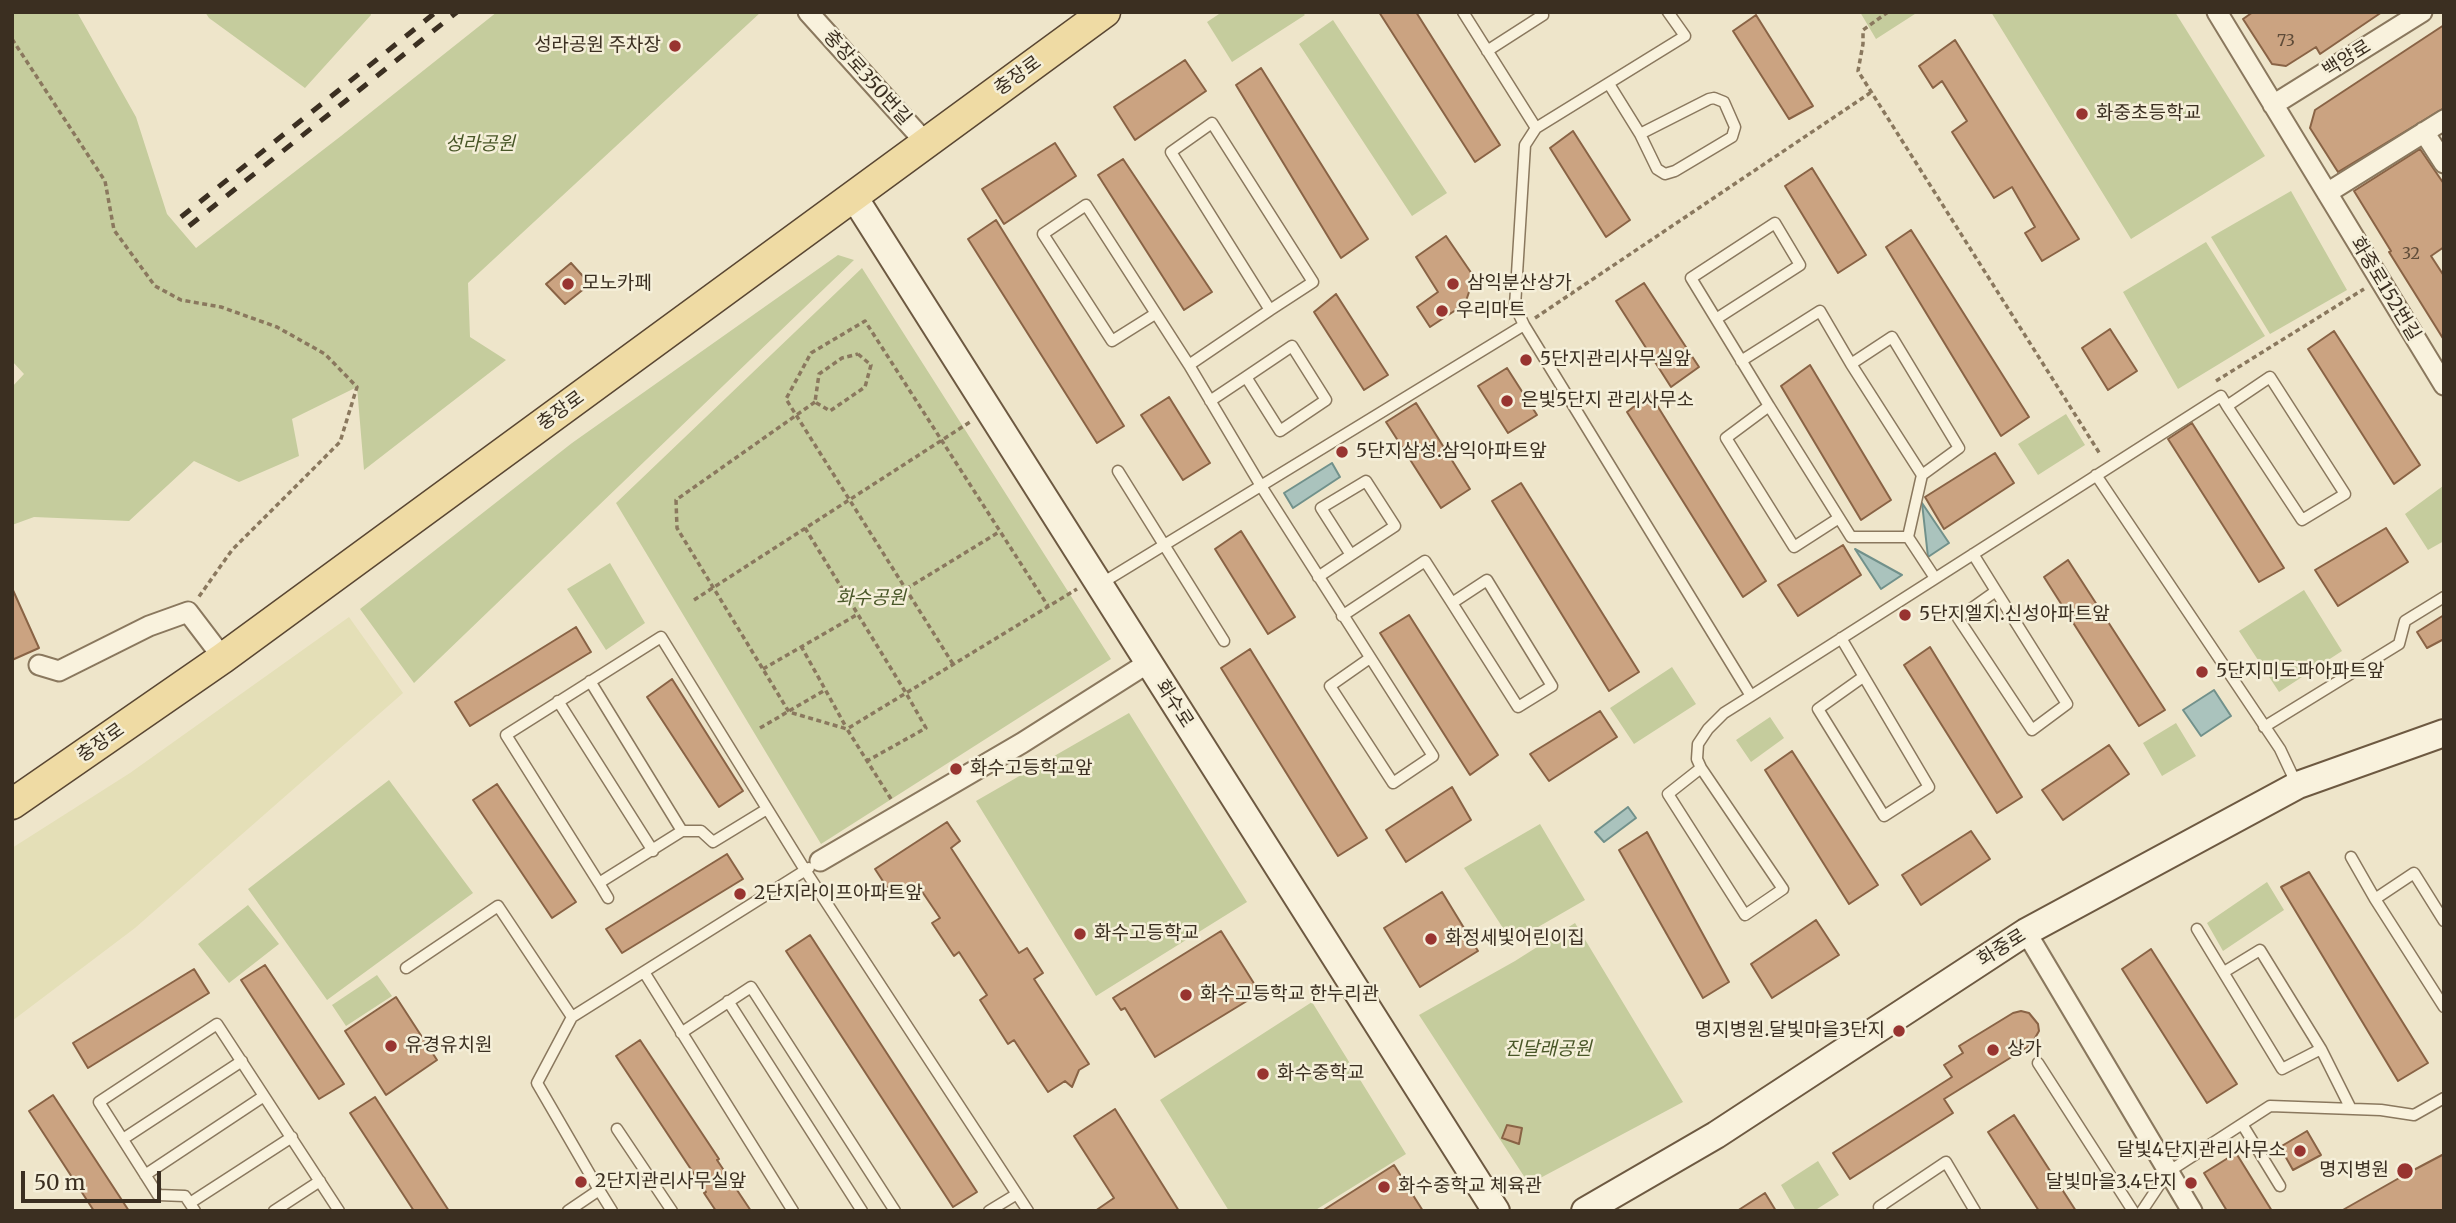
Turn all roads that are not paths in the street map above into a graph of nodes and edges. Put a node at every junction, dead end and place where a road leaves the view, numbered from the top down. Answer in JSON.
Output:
{"nodes":[{"id":1,"x":808,"y":12,"type":"edge"},
{"id":2,"x":1105,"y":12,"type":"edge"},
{"id":3,"x":1462,"y":12,"type":"edge"},
{"id":4,"x":1542,"y":12,"type":"edge"},
{"id":5,"x":1668,"y":12,"type":"edge"},
{"id":6,"x":2422,"y":12,"type":"edge"},
{"id":7,"x":2223,"y":14,"type":"edge"},
{"id":8,"x":1487,"y":51,"type":"junction"},
{"id":9,"x":1609,"y":84,"type":"junction"},
{"id":10,"x":2273,"y":105,"type":"junction"},
{"id":11,"x":2444,"y":120,"type":"edge"},
{"id":12,"x":1536,"y":128,"type":"junction"},
{"id":13,"x":2424,"y":132,"type":"junction"},
{"id":14,"x":1640,"y":134,"type":"junction"},
{"id":15,"x":926,"y":143,"type":"junction"},
{"id":16,"x":2444,"y":163,"type":"edge"},
{"id":17,"x":2327,"y":193,"type":"junction"},
{"id":18,"x":854,"y":197,"type":"junction"},
{"id":19,"x":1270,"y":310,"type":"junction"},
{"id":20,"x":1155,"y":314,"type":"junction"},
{"id":21,"x":1716,"y":319,"type":"junction"},
{"id":22,"x":1524,"y":326,"type":"junction"},
{"id":23,"x":1741,"y":361,"type":"junction"},
{"id":24,"x":1851,"y":364,"type":"junction"},
{"id":25,"x":1189,"y":365,"type":"junction"},
{"id":26,"x":1246,"y":377,"type":"junction"},
{"id":27,"x":2444,"y":385,"type":"edge"},
{"id":28,"x":1210,"y":401,"type":"junction"},
{"id":29,"x":2227,"y":405,"type":"junction"},
{"id":30,"x":1769,"y":406,"type":"junction"},
{"id":31,"x":1118,"y":471,"type":"dead end"},
{"id":32,"x":1922,"y":475,"type":"junction"},
{"id":33,"x":2096,"y":475,"type":"junction"},
{"id":34,"x":1261,"y":486,"type":"junction"},
{"id":35,"x":1839,"y":518,"type":"junction"},
{"id":36,"x":1908,"y":537,"type":"junction"},
{"id":37,"x":1164,"y":545,"type":"junction"},
{"id":38,"x":1973,"y":554,"type":"junction"},
{"id":39,"x":1351,"y":555,"type":"junction"},
{"id":40,"x":1318,"y":577,"type":"junction"},
{"id":41,"x":1935,"y":578,"type":"junction"},
{"id":42,"x":1087,"y":587,"type":"junction"},
{"id":43,"x":1996,"y":591,"type":"junction"},
{"id":44,"x":2444,"y":597,"type":"edge"},
{"id":45,"x":1452,"y":603,"type":"junction"},
{"id":46,"x":1342,"y":616,"type":"junction"},
{"id":47,"x":1841,"y":638,"type":"junction"},
{"id":48,"x":1224,"y":641,"type":"dead end"},
{"id":49,"x":223,"y":658,"type":"junction"},
{"id":50,"x":1370,"y":658,"type":"junction"},
{"id":51,"x":1148,"y":663,"type":"junction"},
{"id":52,"x":39,"y":665,"type":"dead end"},
{"id":53,"x":1863,"y":677,"type":"junction"},
{"id":54,"x":590,"y":681,"type":"junction"},
{"id":55,"x":1751,"y":696,"type":"junction"},
{"id":56,"x":558,"y":701,"type":"junction"},
{"id":57,"x":2264,"y":727,"type":"junction"},
{"id":58,"x":2444,"y":733,"type":"edge"},
{"id":59,"x":1702,"y":768,"type":"junction"},
{"id":60,"x":2298,"y":785,"type":"junction"},
{"id":61,"x":12,"y":804,"type":"edge"},
{"id":62,"x":767,"y":809,"type":"junction"},
{"id":63,"x":682,"y":831,"type":"junction"},
{"id":64,"x":653,"y":851,"type":"junction"},
{"id":65,"x":2351,"y":857,"type":"dead end"},
{"id":66,"x":812,"y":866,"type":"junction"},
{"id":67,"x":599,"y":883,"type":"junction"},
{"id":68,"x":608,"y":898,"type":"dead end"},
{"id":69,"x":2375,"y":900,"type":"junction"},
{"id":70,"x":2444,"y":921,"type":"edge"},
{"id":71,"x":2197,"y":929,"type":"dead end"},
{"id":72,"x":2026,"y":932,"type":"junction"},
{"id":73,"x":406,"y":968,"type":"dead end"},
{"id":74,"x":643,"y":972,"type":"junction"},
{"id":75,"x":2224,"y":972,"type":"junction"},
{"id":76,"x":728,"y":1001,"type":"junction"},
{"id":77,"x":2444,"y":1007,"type":"edge"},
{"id":78,"x":572,"y":1017,"type":"junction"},
{"id":79,"x":681,"y":1033,"type":"junction"},
{"id":80,"x":2321,"y":1048,"type":"junction"},
{"id":81,"x":242,"y":1061,"type":"junction"},
{"id":82,"x":2038,"y":1063,"type":"dead end"},
{"id":83,"x":264,"y":1096,"type":"junction"},
{"id":84,"x":2444,"y":1098,"type":"edge"},
{"id":85,"x":2351,"y":1109,"type":"junction"},
{"id":86,"x":2242,"y":1124,"type":"junction"},
{"id":87,"x":617,"y":1129,"type":"dead end"},
{"id":88,"x":292,"y":1137,"type":"junction"},
{"id":89,"x":123,"y":1139,"type":"junction"},
{"id":90,"x":2168,"y":1172,"type":"junction"},
{"id":91,"x":145,"y":1175,"type":"junction"},
{"id":92,"x":320,"y":1181,"type":"junction"},
{"id":93,"x":2280,"y":1186,"type":"dead end"},
{"id":94,"x":599,"y":1190,"type":"junction"},
{"id":95,"x":1017,"y":1194,"type":"junction"},
{"id":96,"x":192,"y":1207,"type":"edge"},
{"id":97,"x":274,"y":1211,"type":"edge"},
{"id":98,"x":340,"y":1211,"type":"edge"},
{"id":99,"x":568,"y":1211,"type":"edge"},
{"id":100,"x":612,"y":1211,"type":"edge"},
{"id":101,"x":672,"y":1211,"type":"edge"},
{"id":102,"x":793,"y":1211,"type":"edge"},
{"id":103,"x":862,"y":1211,"type":"edge"},
{"id":104,"x":895,"y":1211,"type":"edge"},
{"id":105,"x":989,"y":1211,"type":"edge"},
{"id":106,"x":1028,"y":1211,"type":"edge"},
{"id":107,"x":1496,"y":1211,"type":"edge"},
{"id":108,"x":1585,"y":1211,"type":"edge"},
{"id":109,"x":1882,"y":1211,"type":"edge"},
{"id":110,"x":1975,"y":1211,"type":"edge"},
{"id":111,"x":2133,"y":1211,"type":"edge"},
{"id":112,"x":2142,"y":1211,"type":"edge"},
{"id":113,"x":2192,"y":1211,"type":"edge"}],
"edges":[{"from":1,"to":15,"type":"street","name":"충장로350번길"},
{"from":2,"to":15,"type":"main road","name":"충장로"},
{"from":3,"to":8,"type":"lane"},
{"from":4,"to":8,"type":"lane"},
{"from":5,"to":9,"type":"lane"},
{"from":6,"to":10,"type":"street","name":"백양로"},
{"from":7,"to":10,"type":"street","name":"화중로152번길"},
{"from":8,"to":12,"type":"lane"},
{"from":9,"to":12,"type":"lane"},
{"from":9,"to":14,"type":"lane"},
{"from":10,"to":17,"type":"street","name":"화중로152번길"},
{"from":11,"to":13,"type":"street"},
{"from":12,"to":22,"type":"lane"},
{"from":13,"to":16,"type":"street"},
{"from":13,"to":17,"type":"street"},
{"from":14,"to":14,"type":"lane"},
{"from":15,"to":18,"type":"main road","name":"충장로"},
{"from":17,"to":27,"type":"street","name":"화중로152번길"},
{"from":18,"to":42,"type":"street","name":"화수로"},
{"from":18,"to":49,"type":"main road","name":"충장로"},
{"from":19,"to":19,"type":"lane"},
{"from":19,"to":25,"type":"lane"},
{"from":20,"to":20,"type":"lane"},
{"from":20,"to":25,"type":"lane"},
{"from":21,"to":21,"type":"lane"},
{"from":21,"to":23,"type":"lane"},
{"from":22,"to":34,"type":"lane"},
{"from":22,"to":55,"type":"lane"},
{"from":23,"to":24,"type":"lane"},
{"from":23,"to":30,"type":"lane"},
{"from":24,"to":32,"type":"lane"},
{"from":24,"to":32,"type":"lane"},
{"from":25,"to":28,"type":"lane"},
{"from":26,"to":26,"type":"lane"},
{"from":26,"to":28,"type":"lane"},
{"from":28,"to":34,"type":"lane"},
{"from":29,"to":29,"type":"lane"},
{"from":29,"to":33,"type":"lane"},
{"from":30,"to":35,"type":"lane"},
{"from":30,"to":35,"type":"lane"},
{"from":31,"to":37,"type":"lane"},
{"from":32,"to":36,"type":"lane"},
{"from":33,"to":38,"type":"lane"},
{"from":33,"to":57,"type":"lane"},
{"from":34,"to":37,"type":"lane"},
{"from":34,"to":40,"type":"lane"},
{"from":35,"to":36,"type":"lane"},
{"from":36,"to":41,"type":"lane"},
{"from":37,"to":42,"type":"lane"},
{"from":37,"to":48,"type":"lane"},
{"from":38,"to":41,"type":"lane"},
{"from":38,"to":43,"type":"lane"},
{"from":39,"to":39,"type":"lane"},
{"from":39,"to":40,"type":"lane"},
{"from":40,"to":46,"type":"lane"},
{"from":41,"to":47,"type":"lane"},
{"from":42,"to":51,"type":"street","name":"화수로"},
{"from":43,"to":43,"type":"lane"},
{"from":44,"to":57,"type":"lane"},
{"from":45,"to":45,"type":"lane"},
{"from":45,"to":46,"type":"lane"},
{"from":46,"to":50,"type":"lane"},
{"from":47,"to":53,"type":"lane"},
{"from":47,"to":55,"type":"lane"},
{"from":49,"to":52,"type":"street"},
{"from":49,"to":61,"type":"main road","name":"충장로"},
{"from":50,"to":50,"type":"lane"},
{"from":51,"to":66,"type":"street"},
{"from":51,"to":107,"type":"street","name":"화수로"},
{"from":53,"to":53,"type":"lane"},
{"from":54,"to":56,"type":"lane"},
{"from":54,"to":62,"type":"lane"},
{"from":54,"to":63,"type":"lane"},
{"from":55,"to":59,"type":"lane"},
{"from":56,"to":64,"type":"lane"},
{"from":56,"to":67,"type":"lane"},
{"from":57,"to":60,"type":"lane"},
{"from":58,"to":60,"type":"street","name":"화중로"},
{"from":59,"to":59,"type":"lane"},
{"from":60,"to":72,"type":"street","name":"화중로"},
{"from":62,"to":63,"type":"lane"},
{"from":62,"to":66,"type":"lane"},
{"from":63,"to":64,"type":"lane"},
{"from":64,"to":67,"type":"lane"},
{"from":65,"to":69,"type":"lane"},
{"from":66,"to":74,"type":"lane"},
{"from":66,"to":95,"type":"lane"},
{"from":67,"to":68,"type":"lane"},
{"from":69,"to":70,"type":"lane"},
{"from":69,"to":77,"type":"lane"},
{"from":71,"to":75,"type":"lane"},
{"from":72,"to":90,"type":"street"},
{"from":72,"to":108,"type":"street","name":"화중로"},
{"from":73,"to":78,"type":"lane"},
{"from":74,"to":78,"type":"lane"},
{"from":74,"to":79,"type":"lane"},
{"from":75,"to":80,"type":"lane"},
{"from":75,"to":80,"type":"lane"},
{"from":76,"to":79,"type":"lane"},
{"from":76,"to":103,"type":"lane"},
{"from":76,"to":104,"type":"lane"},
{"from":78,"to":94,"type":"lane"},
{"from":79,"to":102,"type":"lane"},
{"from":80,"to":85,"type":"lane"},
{"from":81,"to":83,"type":"lane"},
{"from":81,"to":89,"type":"lane"},
{"from":81,"to":89,"type":"lane"},
{"from":82,"to":111,"type":"lane"},
{"from":83,"to":88,"type":"lane"},
{"from":83,"to":91,"type":"lane"},
{"from":84,"to":85,"type":"lane"},
{"from":85,"to":86,"type":"lane"},
{"from":86,"to":90,"type":"lane"},
{"from":86,"to":93,"type":"lane"},
{"from":87,"to":101,"type":"lane"},
{"from":88,"to":92,"type":"lane"},
{"from":88,"to":96,"type":"lane"},
{"from":89,"to":91,"type":"lane"},
{"from":90,"to":112,"type":"lane"},
{"from":90,"to":113,"type":"street"},
{"from":91,"to":96,"type":"lane"},
{"from":92,"to":97,"type":"lane"},
{"from":92,"to":98,"type":"lane"},
{"from":94,"to":99,"type":"lane"},
{"from":94,"to":100,"type":"lane"},
{"from":95,"to":105,"type":"lane"},
{"from":95,"to":106,"type":"lane"},
{"from":109,"to":110,"type":"lane"}]}
